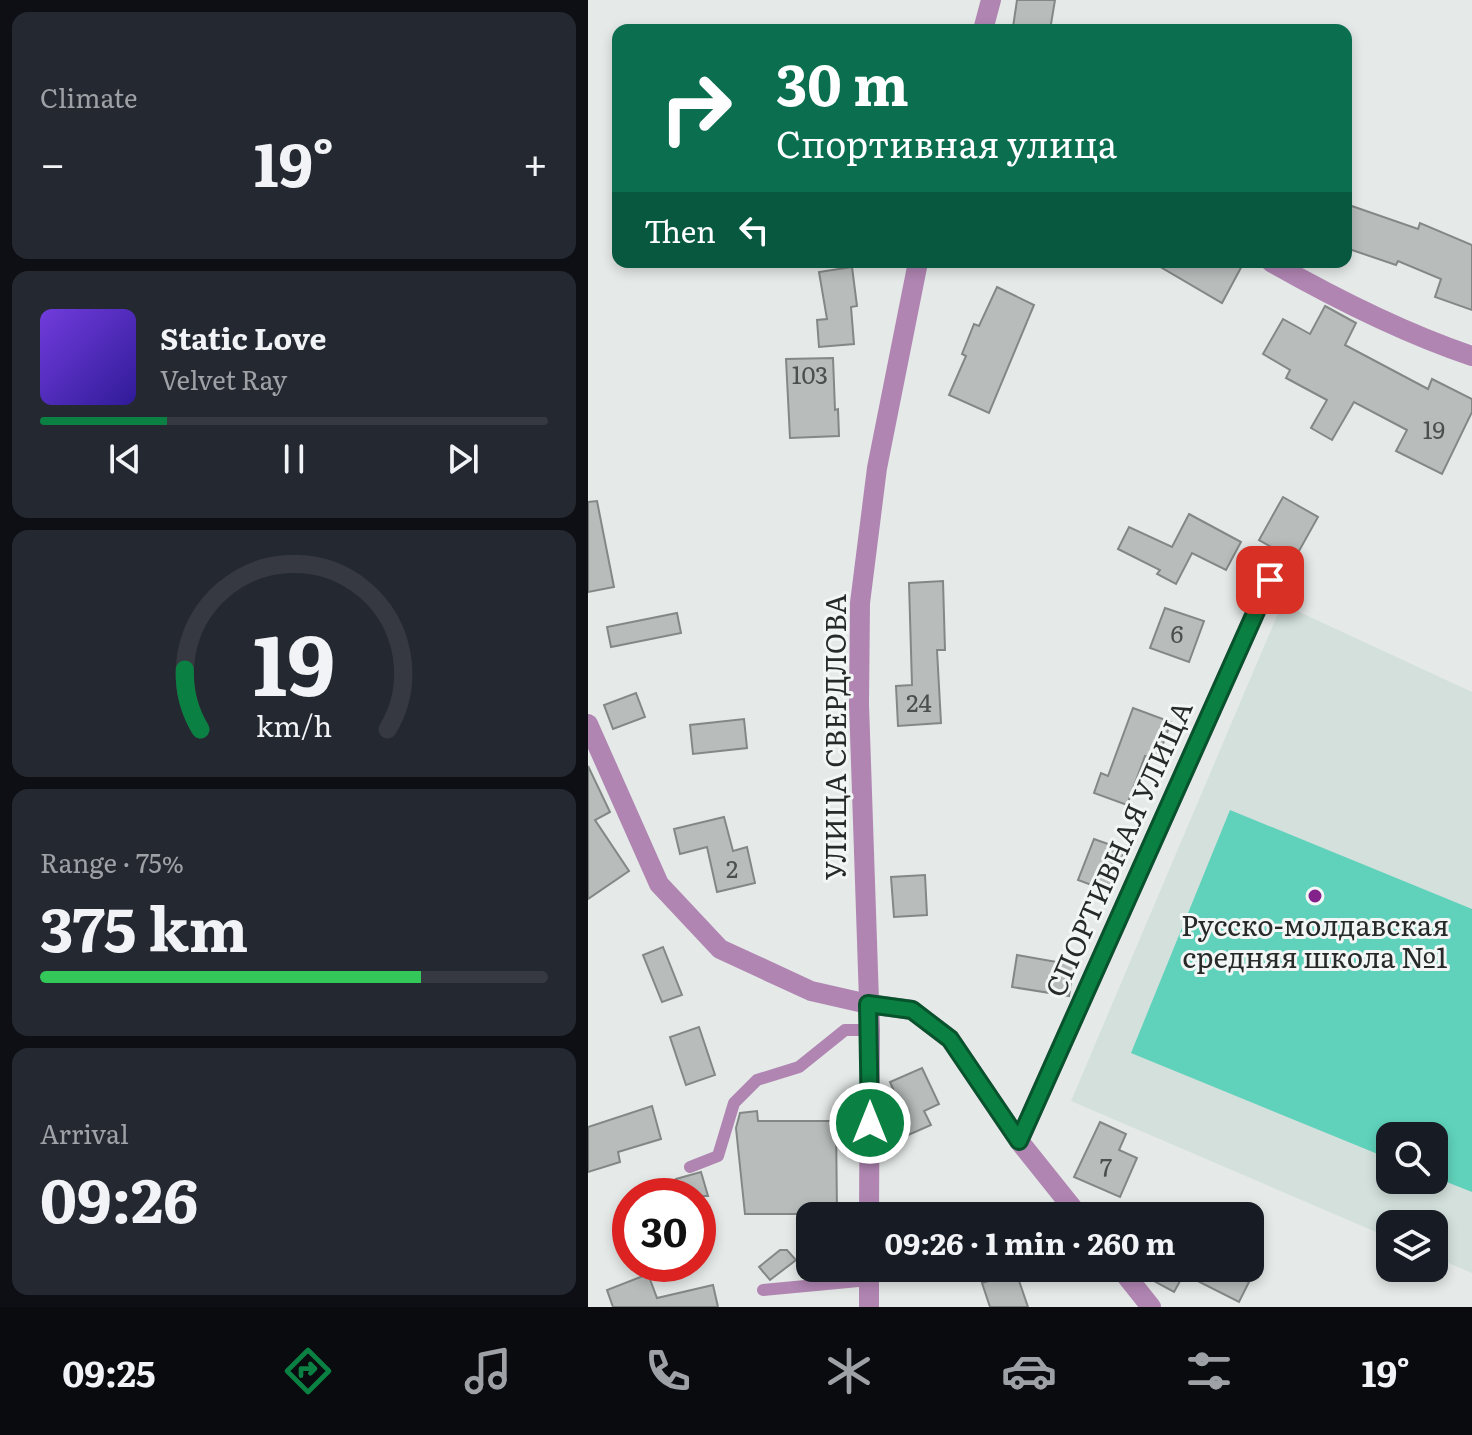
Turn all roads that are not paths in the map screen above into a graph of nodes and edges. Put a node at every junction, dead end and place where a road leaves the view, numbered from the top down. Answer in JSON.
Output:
{"nodes":[{"id":1,"x":991,"y":0,"type":"edge"},
{"id":2,"x":985,"y":24,"type":"edge"},
{"id":3,"x":917,"y":268,"type":"edge"},
{"id":4,"x":1281,"y":268,"type":"edge"},
{"id":5,"x":1472,"y":356,"type":"edge"},
{"id":6,"x":1270,"y":580,"type":"dead end"},
{"id":7,"x":588,"y":724,"type":"edge"},
{"id":8,"x":868,"y":1004,"type":"junction"},
{"id":9,"x":870,"y":1030,"type":"junction"},
{"id":10,"x":1019,"y":1141,"type":"junction"},
{"id":11,"x":690,"y":1167,"type":"dead end"},
{"id":12,"x":869,"y":1202,"type":"edge"},
{"id":13,"x":1068,"y":1202,"type":"edge"},
{"id":14,"x":816,"y":1282,"type":"edge"},
{"id":15,"x":869,"y":1282,"type":"edge"},
{"id":16,"x":1131,"y":1282,"type":"edge"},
{"id":17,"x":763,"y":1290,"type":"dead end"},
{"id":18,"x":869,"y":1307,"type":"edge"},
{"id":19,"x":1151,"y":1307,"type":"edge"}],
"edges":[{"from":1,"to":2,"type":"street"},
{"from":3,"to":8,"type":"street","name":"УЛИЦА СВЕРДЛОВА"},
{"from":4,"to":5,"type":"street"},
{"from":6,"to":10,"type":"street","name":"СПОРТИВНАЯ УЛИЦА"},
{"from":7,"to":8,"type":"street"},
{"from":8,"to":9,"type":"street","name":"УЛИЦА СВЕРДЛОВА"},
{"from":8,"to":10,"type":"street"},
{"from":9,"to":11,"type":"lane"},
{"from":9,"to":12,"type":"street","name":"УЛИЦА СВЕРДЛОВА"},
{"from":10,"to":13,"type":"street"},
{"from":14,"to":17,"type":"lane"},
{"from":15,"to":18,"type":"street"},
{"from":16,"to":19,"type":"street"}]}
